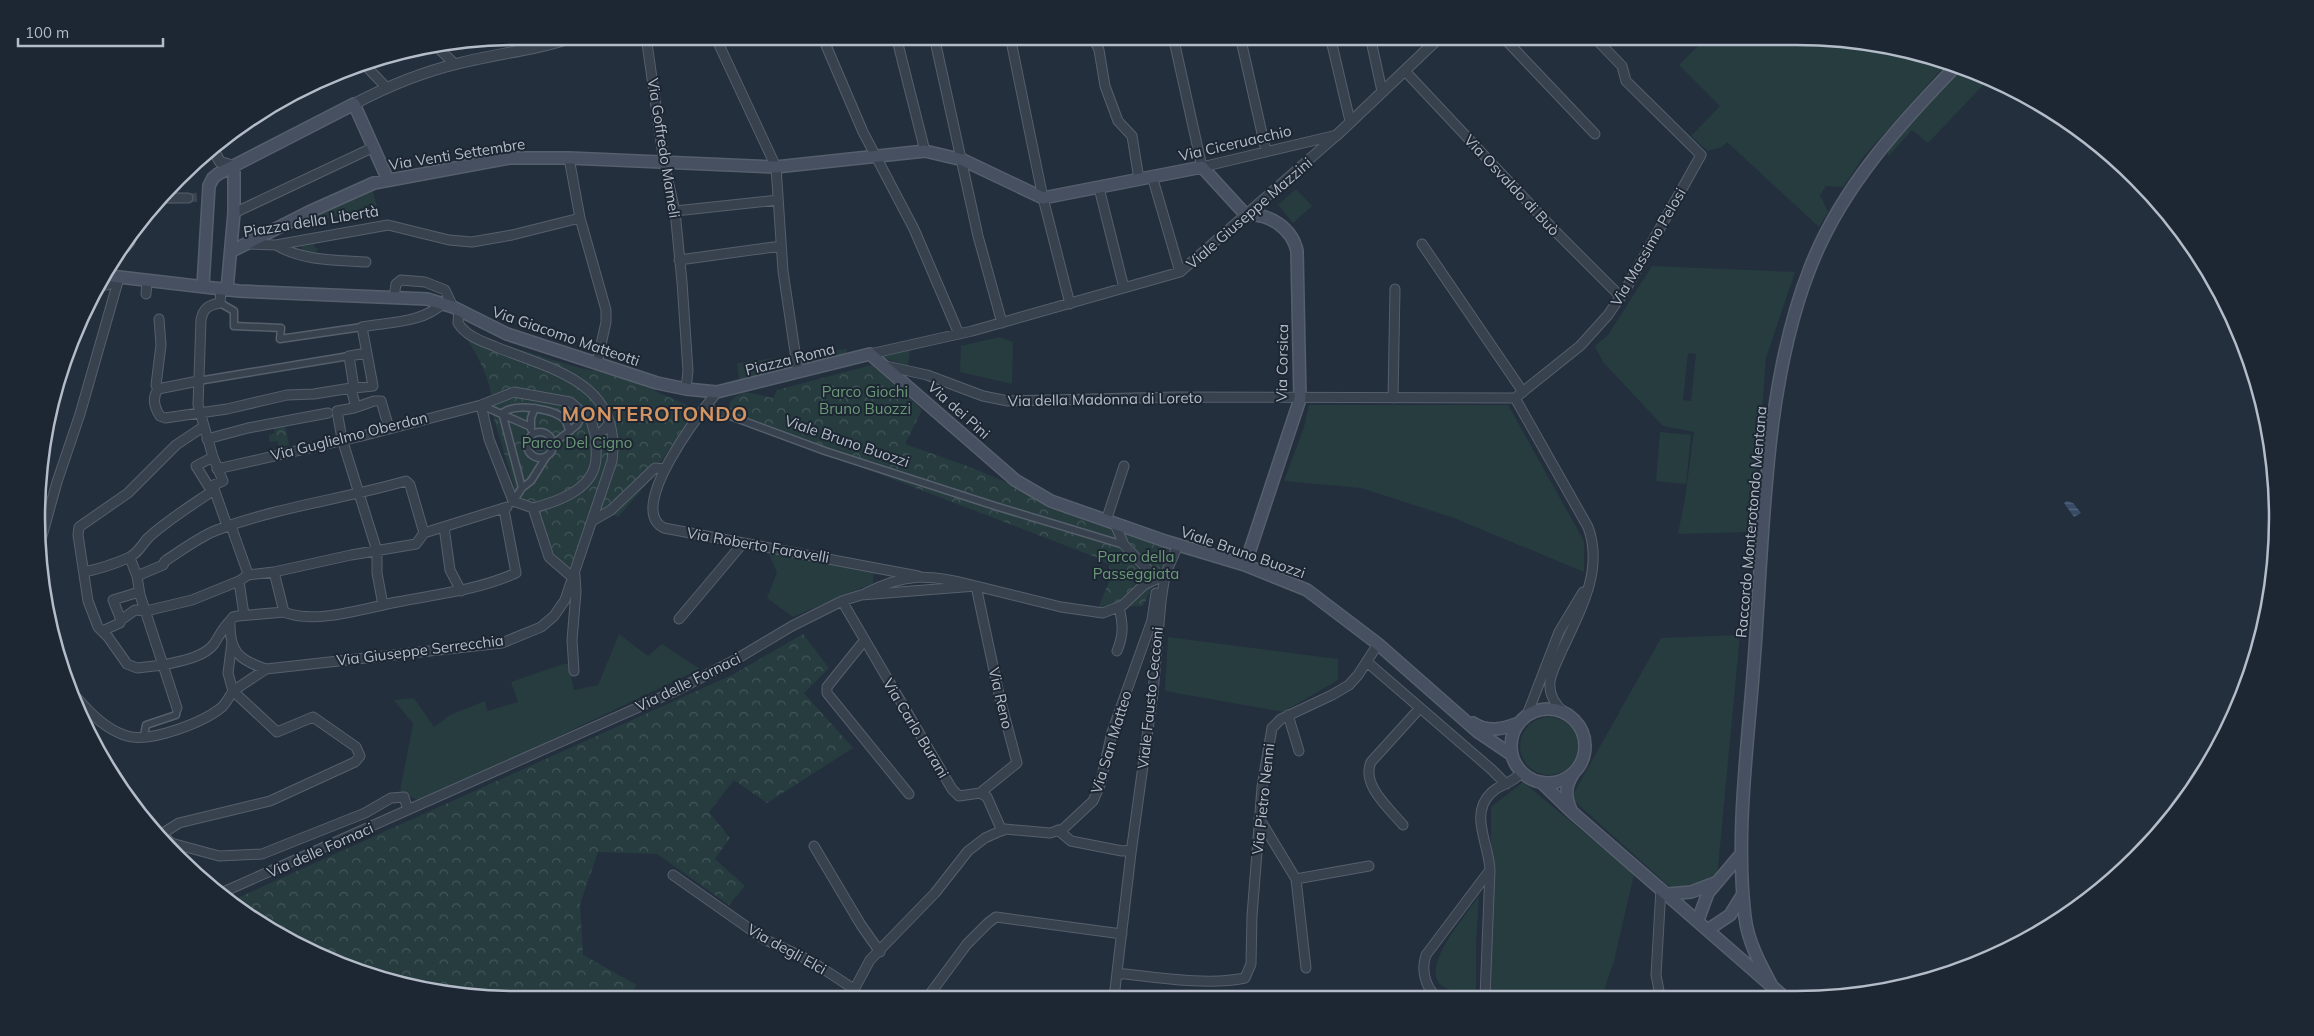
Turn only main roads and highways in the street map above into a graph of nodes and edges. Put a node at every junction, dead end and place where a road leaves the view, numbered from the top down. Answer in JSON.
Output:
{"nodes":[{"id":1,"x":1951,"y":71,"type":"edge"},
{"id":2,"x":234,"y":166,"type":"junction"},
{"id":3,"x":388,"y":180,"type":"junction"},
{"id":4,"x":1043,"y":198,"type":"joint"},
{"id":5,"x":1246,"y":215,"type":"joint"},
{"id":6,"x":246,"y":244,"type":"joint"},
{"id":7,"x":232,"y":251,"type":"junction"},
{"id":8,"x":112,"y":274,"type":"edge"},
{"id":9,"x":203,"y":286,"type":"junction"},
{"id":10,"x":224,"y":289,"type":"junction"},
{"id":11,"x":870,"y":354,"type":"joint"},
{"id":12,"x":718,"y":392,"type":"joint"},
{"id":13,"x":1004,"y":470,"type":"joint"},
{"id":14,"x":1245,"y":565,"type":"junction"},
{"id":15,"x":1447,"y":706,"type":"junction"},
{"id":16,"x":1523,"y":719,"type":"junction"},
{"id":17,"x":1512,"y":755,"type":"junction"},
{"id":18,"x":1575,"y":771,"type":"junction"},
{"id":19,"x":1541,"y":782,"type":"junction"},
{"id":20,"x":1572,"y":812,"type":"junction"},
{"id":21,"x":1740,"y":854,"type":"junction"},
{"id":22,"x":1716,"y":882,"type":"junction"},
{"id":23,"x":1664,"y":891,"type":"junction"},
{"id":24,"x":1744,"y":892,"type":"junction"},
{"id":25,"x":1698,"y":920,"type":"junction"},
{"id":26,"x":1709,"y":929,"type":"junction"},
{"id":27,"x":1772,"y":986,"type":"junction"},
{"id":28,"x":1778,"y":991,"type":"edge"}],
"edges":[{"from":1,"to":21,"type":"main road","name":"Raccordo Monterotondo Mentana"},
{"from":2,"to":3,"type":"main road"},
{"from":2,"to":7,"type":"main road"},
{"from":2,"to":9,"type":"main road"},
{"from":3,"to":4,"type":"main road","name":"Via Venti Settembre"},
{"from":3,"to":6,"type":"main road","name":"Via Venti Settembre"},
{"from":4,"to":5,"type":"main road","name":"Via Ciceruacchio"},
{"from":5,"to":14,"type":"main road","name":"Via Corsica"},
{"from":6,"to":7,"type":"main road","name":"Piazza della Libertà"},
{"from":7,"to":10,"type":"main road"},
{"from":8,"to":9,"type":"main road","name":"Via Giacomo Matteotti"},
{"from":9,"to":10,"type":"main road","name":"Via Giacomo Matteotti"},
{"from":10,"to":12,"type":"main road","name":"Via Giacomo Matteotti"},
{"from":11,"to":12,"type":"main road","name":"Piazza Roma"},
{"from":11,"to":13,"type":"main road","name":"Via dei Pini"},
{"from":13,"to":14,"type":"main road","name":"Viale Bruno Buozzi"},
{"from":14,"to":15,"type":"main road","name":"Viale Bruno Buozzi"},
{"from":15,"to":16,"type":"main road","name":"Viale Bruno Buozzi"},
{"from":15,"to":17,"type":"main road","name":"Viale Bruno Buozzi"},
{"from":16,"to":17,"type":"main road"},
{"from":16,"to":18,"type":"main road"},
{"from":17,"to":19,"type":"main road"},
{"from":18,"to":19,"type":"main road"},
{"from":18,"to":20,"type":"main road"},
{"from":19,"to":20,"type":"main road"},
{"from":20,"to":23,"type":"main road"},
{"from":21,"to":22,"type":"main road"},
{"from":21,"to":24,"type":"main road","name":"Raccordo Monterotondo Mentana"},
{"from":22,"to":23,"type":"main road"},
{"from":22,"to":25,"type":"main road"},
{"from":23,"to":25,"type":"main road"},
{"from":24,"to":26,"type":"main road"},
{"from":24,"to":27,"type":"main road","name":"Raccordo Monterotondo Mentana"},
{"from":25,"to":26,"type":"main road"},
{"from":26,"to":27,"type":"main road"},
{"from":27,"to":28,"type":"main road"}]}
